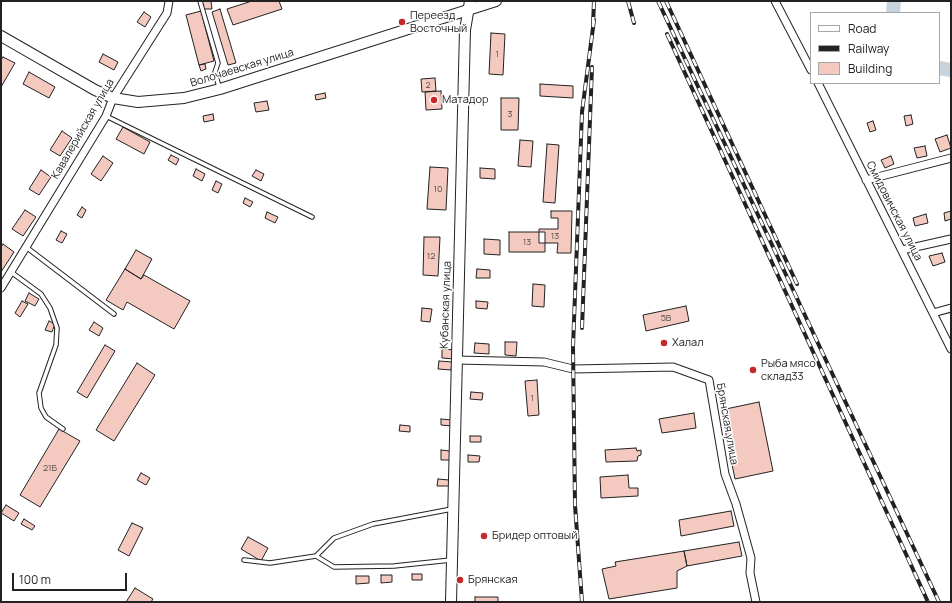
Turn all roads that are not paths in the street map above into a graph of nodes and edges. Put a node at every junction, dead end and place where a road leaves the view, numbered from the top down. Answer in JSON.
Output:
{"nodes":[{"id":1,"x":170,"y":1,"type":"edge"},
{"id":2,"x":200,"y":1,"type":"edge"},
{"id":3,"x":496,"y":1,"type":"edge"},
{"id":4,"x":775,"y":1,"type":"edge"},
{"id":5,"x":470,"y":5,"type":"edge"},
{"id":6,"x":1,"y":36,"type":"edge"},
{"id":7,"x":810,"y":68,"type":"edge"},
{"id":8,"x":818,"y":84,"type":"edge"},
{"id":9,"x":220,"y":89,"type":"junction"},
{"id":10,"x":113,"y":98,"type":"junction"},
{"id":11,"x":106,"y":116,"type":"junction"},
{"id":12,"x":951,"y":158,"type":"edge"},
{"id":13,"x":866,"y":180,"type":"junction"},
{"id":14,"x":312,"y":217,"type":"dead end"},
{"id":15,"x":951,"y":240,"type":"edge"},
{"id":16,"x":26,"y":247,"type":"junction"},
{"id":17,"x":902,"y":250,"type":"junction"},
{"id":18,"x":11,"y":272,"type":"junction"},
{"id":19,"x":1,"y":288,"type":"edge"},
{"id":20,"x":951,"y":308,"type":"edge"},
{"id":21,"x":933,"y":313,"type":"junction"},
{"id":22,"x":114,"y":314,"type":"dead end"},
{"id":23,"x":951,"y":349,"type":"edge"},
{"id":24,"x":456,"y":360,"type":"junction"},
{"id":25,"x":63,"y":429,"type":"dead end"},
{"id":26,"x":454,"y":509,"type":"junction"},
{"id":27,"x":316,"y":556,"type":"junction"},
{"id":28,"x":244,"y":560,"type":"dead end"},
{"id":29,"x":452,"y":560,"type":"junction"},
{"id":30,"x":451,"y":602,"type":"edge"},
{"id":31,"x":756,"y":602,"type":"edge"}],
"edges":[{"from":1,"to":10,"type":"street","name":"Кавалерийская улица"},
{"from":2,"to":9,"type":"lane"},
{"from":3,"to":5,"type":"main road","name":"Волочаевская улица"},
{"from":4,"to":7,"type":"street"},
{"from":5,"to":9,"type":"main road","name":"Волочаевская улица"},
{"from":5,"to":24,"type":"main road","name":"Кубанская улица"},
{"from":6,"to":10,"type":"main road","name":"Волочаевская улица"},
{"from":8,"to":13,"type":"street","name":"Смидовичская улица"},
{"from":9,"to":10,"type":"main road","name":"Волочаевская улица"},
{"from":10,"to":11,"type":"street","name":"Кавалерийская улица"},
{"from":11,"to":14,"type":"lane"},
{"from":11,"to":16,"type":"street","name":"Кавалерийская улица"},
{"from":12,"to":13,"type":"street"},
{"from":13,"to":17,"type":"street","name":"Смидовичская улица"},
{"from":15,"to":17,"type":"street"},
{"from":16,"to":18,"type":"street","name":"Кавалерийская улица"},
{"from":16,"to":22,"type":"lane"},
{"from":17,"to":21,"type":"street","name":"Смидовичская улица"},
{"from":18,"to":19,"type":"street","name":"Кавалерийская улица"},
{"from":18,"to":25,"type":"lane"},
{"from":20,"to":21,"type":"street"},
{"from":21,"to":23,"type":"street","name":"Смидовичская улица"},
{"from":24,"to":26,"type":"main road","name":"Кубанская улица"},
{"from":24,"to":31,"type":"street","name":"Брянская улица"},
{"from":26,"to":27,"type":"lane"},
{"from":26,"to":29,"type":"main road","name":"Кубанская улица"},
{"from":27,"to":28,"type":"lane"},
{"from":27,"to":29,"type":"lane"},
{"from":29,"to":30,"type":"main road","name":"Кубанская улица"}]}
